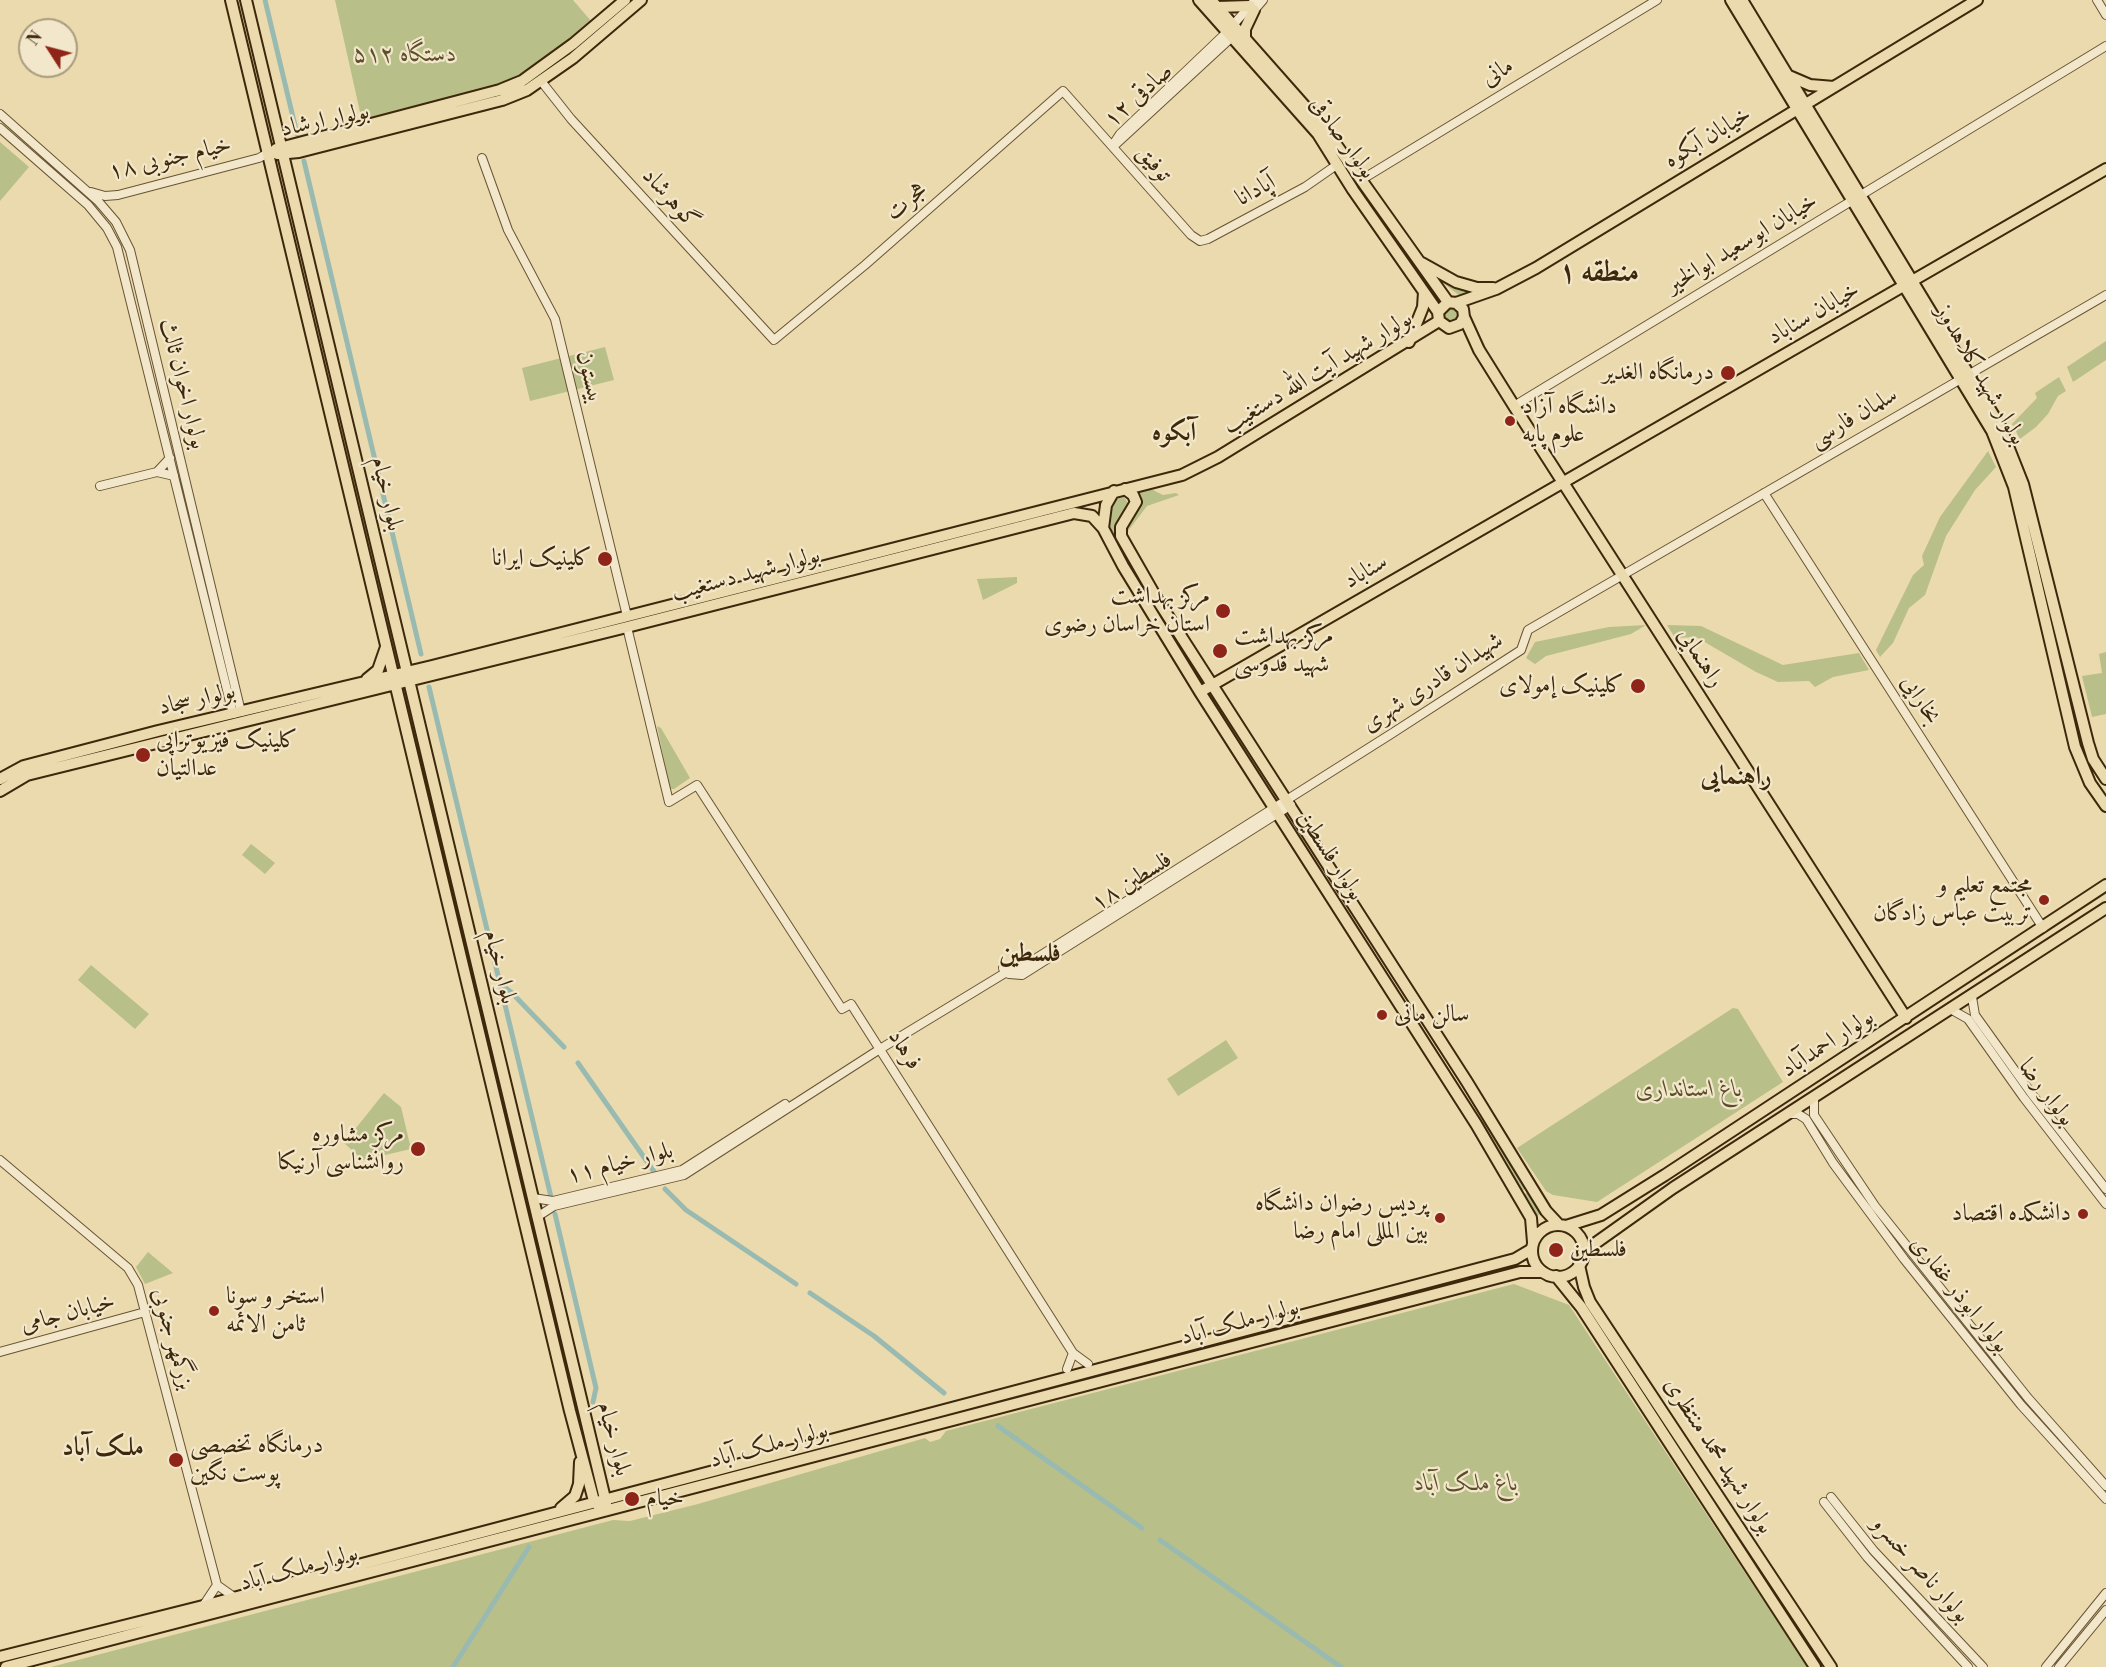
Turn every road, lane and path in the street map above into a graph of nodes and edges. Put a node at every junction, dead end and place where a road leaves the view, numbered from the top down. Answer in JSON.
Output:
{"nodes":[{"id":1,"x":231,"y":0,"type":"edge"},
{"id":2,"x":246,"y":0,"type":"edge"},
{"id":3,"x":625,"y":0,"type":"edge"},
{"id":4,"x":641,"y":0,"type":"edge"},
{"id":5,"x":1199,"y":0,"type":"edge"},
{"id":6,"x":1263,"y":0,"type":"edge"},
{"id":7,"x":1657,"y":0,"type":"edge"},
{"id":8,"x":1731,"y":0,"type":"edge"},
{"id":9,"x":1742,"y":0,"type":"edge"},
{"id":10,"x":1977,"y":0,"type":"edge"},
{"id":11,"x":2097,"y":0,"type":"edge"},
{"id":12,"x":1214,"y":4,"type":"edge"},
{"id":13,"x":1253,"y":5,"type":"edge"},
{"id":14,"x":2106,"y":15,"type":"edge"},
{"id":15,"x":1235,"y":33,"type":"junction"},
{"id":16,"x":2106,"y":46,"type":"edge"},
{"id":17,"x":1788,"y":76,"type":"junction"},
{"id":18,"x":541,"y":81,"type":"junction"},
{"id":19,"x":1834,"y":87,"type":"junction"},
{"id":20,"x":1063,"y":90,"type":"joint"},
{"id":21,"x":1788,"y":96,"type":"junction"},
{"id":22,"x":1801,"y":107,"type":"junction"},
{"id":23,"x":0,"y":114,"type":"edge"},
{"id":24,"x":1778,"y":121,"type":"junction"},
{"id":25,"x":0,"y":128,"type":"edge"},
{"id":26,"x":21,"y":131,"type":"junction"},
{"id":27,"x":14,"y":140,"type":"junction"},
{"id":28,"x":1112,"y":146,"type":"junction"},
{"id":29,"x":283,"y":151,"type":"junction"},
{"id":30,"x":268,"y":153,"type":"junction"},
{"id":31,"x":482,"y":158,"type":"dead end"},
{"id":32,"x":1338,"y":165,"type":"junction"},
{"id":33,"x":2106,"y":169,"type":"edge"},
{"id":34,"x":1360,"y":180,"type":"junction"},
{"id":35,"x":82,"y":185,"type":"junction"},
{"id":36,"x":1857,"y":198,"type":"junction"},
{"id":37,"x":1191,"y":235,"type":"joint"},
{"id":38,"x":1416,"y":260,"type":"junction"},
{"id":39,"x":1908,"y":284,"type":"junction"},
{"id":40,"x":1496,"y":289,"type":"junction"},
{"id":41,"x":1424,"y":292,"type":"junction"},
{"id":42,"x":2106,"y":295,"type":"edge"},
{"id":43,"x":1452,"y":303,"type":"junction"},
{"id":44,"x":1464,"y":317,"type":"junction"},
{"id":45,"x":1437,"y":320,"type":"junction"},
{"id":46,"x":774,"y":340,"type":"joint"},
{"id":47,"x":1409,"y":342,"type":"junction"},
{"id":48,"x":1479,"y":350,"type":"junction"},
{"id":49,"x":1965,"y":376,"type":"junction"},
{"id":50,"x":1514,"y":406,"type":"junction"},
{"id":51,"x":178,"y":448,"type":"junction"},
{"id":52,"x":169,"y":454,"type":"junction"},
{"id":53,"x":1551,"y":465,"type":"junction"},
{"id":54,"x":158,"y":472,"type":"junction"},
{"id":55,"x":174,"y":476,"type":"junction"},
{"id":56,"x":1563,"y":484,"type":"junction"},
{"id":57,"x":100,"y":486,"type":"dead end"},
{"id":58,"x":1120,"y":490,"type":"junction"},
{"id":59,"x":1764,"y":493,"type":"junction"},
{"id":60,"x":1543,"y":495,"type":"junction"},
{"id":61,"x":1066,"y":503,"type":"junction"},
{"id":62,"x":1092,"y":516,"type":"junction"},
{"id":63,"x":1103,"y":528,"type":"junction"},
{"id":64,"x":1622,"y":575,"type":"junction"},
{"id":65,"x":627,"y":621,"type":"junction"},
{"id":66,"x":387,"y":647,"type":"junction"},
{"id":67,"x":408,"y":676,"type":"junction"},
{"id":68,"x":394,"y":679,"type":"junction"},
{"id":69,"x":365,"y":680,"type":"junction"},
{"id":70,"x":1211,"y":686,"type":"junction"},
{"id":71,"x":1200,"y":692,"type":"junction"},
{"id":72,"x":238,"y":718,"type":"junction"},
{"id":73,"x":0,"y":779,"type":"edge"},
{"id":74,"x":2106,"y":779,"type":"edge"},
{"id":75,"x":0,"y":791,"type":"edge"},
{"id":76,"x":1289,"y":802,"type":"junction"},
{"id":77,"x":2106,"y":806,"type":"edge"},
{"id":78,"x":1276,"y":810,"type":"junction"},
{"id":79,"x":451,"y":856,"type":"junction"},
{"id":80,"x":438,"y":859,"type":"junction"},
{"id":81,"x":2106,"y":885,"type":"edge"},
{"id":82,"x":2106,"y":908,"type":"edge"},
{"id":83,"x":2069,"y":911,"type":"junction"},
{"id":84,"x":2079,"y":927,"type":"junction"},
{"id":85,"x":2043,"y":928,"type":"junction"},
{"id":86,"x":1393,"y":964,"type":"junction"},
{"id":87,"x":1380,"y":973,"type":"junction"},
{"id":88,"x":1972,"y":997,"type":"junction"},
{"id":89,"x":1952,"y":1010,"type":"junction"},
{"id":90,"x":1971,"y":1017,"type":"junction"},
{"id":91,"x":1906,"y":1018,"type":"junction"},
{"id":92,"x":879,"y":1047,"type":"junction"},
{"id":93,"x":1814,"y":1098,"type":"junction"},
{"id":94,"x":776,"y":1113,"type":"junction"},
{"id":95,"x":1789,"y":1114,"type":"junction"},
{"id":96,"x":1810,"y":1117,"type":"junction"},
{"id":97,"x":0,"y":1160,"type":"edge"},
{"id":98,"x":1665,"y":1175,"type":"junction"},
{"id":99,"x":1530,"y":1184,"type":"junction"},
{"id":100,"x":1673,"y":1188,"type":"junction"},
{"id":101,"x":2106,"y":1190,"type":"edge"},
{"id":102,"x":1516,"y":1192,"type":"junction"},
{"id":103,"x":533,"y":1198,"type":"junction"},
{"id":104,"x":2106,"y":1204,"type":"edge"},
{"id":105,"x":537,"y":1217,"type":"junction"},
{"id":106,"x":1563,"y":1225,"type":"junction"},
{"id":107,"x":1533,"y":1246,"type":"junction"},
{"id":108,"x":1584,"y":1252,"type":"junction"},
{"id":109,"x":1515,"y":1258,"type":"junction"},
{"id":110,"x":1579,"y":1265,"type":"junction"},
{"id":111,"x":1520,"y":1272,"type":"junction"},
{"id":112,"x":1544,"y":1272,"type":"junction"},
{"id":113,"x":1556,"y":1276,"type":"junction"},
{"id":114,"x":1950,"y":1301,"type":"junction"},
{"id":115,"x":1943,"y":1308,"type":"junction"},
{"id":116,"x":146,"y":1312,"type":"junction"},
{"id":117,"x":562,"y":1318,"type":"junction"},
{"id":118,"x":549,"y":1321,"type":"junction"},
{"id":119,"x":1616,"y":1340,"type":"junction"},
{"id":120,"x":1605,"y":1346,"type":"junction"},
{"id":121,"x":0,"y":1352,"type":"edge"},
{"id":122,"x":1073,"y":1353,"type":"junction"},
{"id":123,"x":1088,"y":1364,"type":"dead end"},
{"id":124,"x":1067,"y":1369,"type":"dead end"},
{"id":125,"x":2028,"y":1398,"type":"junction"},
{"id":126,"x":2021,"y":1404,"type":"junction"},
{"id":127,"x":580,"y":1448,"type":"junction"},
{"id":128,"x":2106,"y":1486,"type":"edge"},
{"id":129,"x":607,"y":1498,"type":"junction"},
{"id":130,"x":2106,"y":1499,"type":"edge"},
{"id":131,"x":594,"y":1501,"type":"junction"},
{"id":132,"x":558,"y":1510,"type":"junction"},
{"id":133,"x":604,"y":1512,"type":"junction"},
{"id":134,"x":217,"y":1585,"type":"junction"},
{"id":135,"x":2106,"y":1593,"type":"edge"},
{"id":136,"x":234,"y":1597,"type":"junction"},
{"id":137,"x":202,"y":1606,"type":"junction"},
{"id":138,"x":2106,"y":1610,"type":"edge"},
{"id":139,"x":0,"y":1657,"type":"edge"},
{"id":140,"x":6,"y":1667,"type":"edge"},
{"id":141,"x":1815,"y":1667,"type":"edge"},
{"id":142,"x":1831,"y":1667,"type":"edge"},
{"id":143,"x":1968,"y":1667,"type":"edge"},
{"id":144,"x":1983,"y":1667,"type":"edge"},
{"id":145,"x":2046,"y":1667,"type":"edge"},
{"id":146,"x":2059,"y":1667,"type":"edge"}],
"edges":[{"from":1,"to":30,"type":"main road","name":"بلوار خیام"},
{"from":2,"to":29,"type":"main road","name":"بلوار خیام"},
{"from":3,"to":29,"type":"main road","name":"بولوار ارشاد"},
{"from":4,"to":18,"type":"main road","name":"بولوار ارشاد"},
{"from":5,"to":15,"type":"main road","name":"بولوار صادقی"},
{"from":6,"to":13,"type":"street","name":"صادقی ۱۲"},
{"from":7,"to":34,"type":"street","name":"مانی"},
{"from":8,"to":21,"type":"main road","name":"بولوار شهید کلاهدوز"},
{"from":9,"to":17,"type":"main road","name":"بولوار شهید کلاهدوز"},
{"from":10,"to":19,"type":"main road","name":"خیابان آبکوه"},
{"from":11,"to":14,"type":"street"},
{"from":12,"to":13,"type":"main road"},
{"from":12,"to":15,"type":"main road","name":"بولوار صادقی"},
{"from":13,"to":15,"type":"street","name":"صادقی ۱۲"},
{"from":13,"to":15,"type":"main road"},
{"from":15,"to":28,"type":"street","name":"صادقی ۱۲"},
{"from":15,"to":32,"type":"main road","name":"بولوار صادقی"},
{"from":15,"to":34,"type":"main road","name":"بولوار صادقی"},
{"from":16,"to":36,"type":"street","name":"خیابان ابوسعید ابوالخیر"},
{"from":17,"to":19,"type":"main road"},
{"from":17,"to":22,"type":"main road","name":"بولوار شهید کلاهدوز"},
{"from":18,"to":29,"type":"main road","name":"بولوار ارشاد"},
{"from":18,"to":46,"type":"street","name":"گوهرشاد"},
{"from":19,"to":22,"type":"main road","name":"خیابان آبکوه"},
{"from":20,"to":28,"type":"street","name":"توفیق"},
{"from":20,"to":46,"type":"street","name":"هجرت"},
{"from":21,"to":22,"type":"main road","name":"بولوار شهید کلاهدوز"},
{"from":21,"to":24,"type":"main road"},
{"from":22,"to":24,"type":"main road","name":"خیابان آبکوه"},
{"from":22,"to":36,"type":"main road","name":"بولوار شهید کلاهدوز"},
{"from":23,"to":26,"type":"street","name":"بولوار اخوان ثالث"},
{"from":24,"to":40,"type":"main road","name":"خیابان آبکوه"},
{"from":25,"to":27,"type":"street"},
{"from":26,"to":27,"type":"street"},
{"from":26,"to":35,"type":"street","name":"بولوار اخوان ثالث"},
{"from":27,"to":52,"type":"street"},
{"from":28,"to":37,"type":"street","name":"توفیق"},
{"from":29,"to":30,"type":"main road","name":"بولوار ارشاد"},
{"from":29,"to":67,"type":"main road","name":"بلوار خیام"},
{"from":30,"to":35,"type":"street","name":"خیام جنوبی ۱۸"},
{"from":30,"to":66,"type":"main road","name":"بلوار خیام"},
{"from":31,"to":65,"type":"street","name":"بیستون"},
{"from":32,"to":37,"type":"street","name":"آپادانا"},
{"from":32,"to":41,"type":"main road","name":"بولوار صادقی"},
{"from":33,"to":39,"type":"main road","name":"خیابان سناباد"},
{"from":34,"to":38,"type":"main road","name":"بولوار صادقی"},
{"from":35,"to":51,"type":"street","name":"بولوار اخوان ثالث"},
{"from":36,"to":39,"type":"main road","name":"بولوار شهید کلاهدوز"},
{"from":36,"to":50,"type":"street","name":"خیابان ابوسعید ابوالخیر"},
{"from":38,"to":40,"type":"main road"},
{"from":38,"to":43,"type":"main road","name":"بولوار صادقی"},
{"from":39,"to":49,"type":"main road","name":"بولوار شهید کلاهدوز"},
{"from":39,"to":56,"type":"main road","name":"خیابان سناباد"},
{"from":40,"to":43,"type":"main road","name":"خیابان آبکوه"},
{"from":41,"to":45,"type":"main road","name":"بولوار صادقی"},
{"from":41,"to":47,"type":"main road"},
{"from":42,"to":49,"type":"street","name":"سلمان فارسی"},
{"from":43,"to":44,"type":"main road","name":"بولوار صادقی"},
{"from":43,"to":45,"type":"main road"},
{"from":44,"to":45,"type":"main road"},
{"from":44,"to":48,"type":"main road","name":"راهنمایی"},
{"from":45,"to":47,"type":"main road","name":"بولوار شهید آیت الله دستغیب"},
{"from":45,"to":48,"type":"main road"},
{"from":47,"to":58,"type":"main road","name":"بولوار شهید آیت الله دستغیب"},
{"from":48,"to":50,"type":"main road","name":"راهنمایی"},
{"from":49,"to":59,"type":"street","name":"سلمان فارسی"},
{"from":49,"to":74,"type":"main road","name":"بولوار شهید کلاهدوز"},
{"from":49,"to":77,"type":"main road","name":"بولوار شهید کلاهدوز"},
{"from":50,"to":53,"type":"main road","name":"راهنمایی"},
{"from":51,"to":52,"type":"street"},
{"from":51,"to":72,"type":"street","name":"بولوار اخوان ثالث"},
{"from":52,"to":54,"type":"street"},
{"from":52,"to":55,"type":"street"},
{"from":53,"to":56,"type":"main road","name":"راهنمایی"},
{"from":53,"to":60,"type":"main road"},
{"from":54,"to":55,"type":"street"},
{"from":54,"to":57,"type":"street"},
{"from":55,"to":72,"type":"street"},
{"from":56,"to":60,"type":"main road","name":"خیابان سناباد"},
{"from":56,"to":64,"type":"main road","name":"راهنمایی"},
{"from":58,"to":61,"type":"main road","name":"بولوار شهید دستغیب"},
{"from":58,"to":63,"type":"main road"},
{"from":58,"to":70,"type":"main road","name":"بولوار فلسطین"},
{"from":59,"to":64,"type":"street","name":"سلمان فارسی"},
{"from":59,"to":85,"type":"street","name":"بخارایی"},
{"from":60,"to":70,"type":"main road","name":"سناباد"},
{"from":61,"to":62,"type":"main road"},
{"from":61,"to":65,"type":"main road","name":"بولوار شهید دستغیب"},
{"from":62,"to":63,"type":"main road"},
{"from":62,"to":65,"type":"main road","name":"بولوار شهید دستغیب"},
{"from":63,"to":71,"type":"main road","name":"بولوار فلسطین"},
{"from":64,"to":76,"type":"street","name":"شهیدان قادری شهری"},
{"from":64,"to":91,"type":"main road","name":"راهنمایی"},
{"from":65,"to":67,"type":"main road","name":"بولوار شهید دستغیب"},
{"from":65,"to":92,"type":"street","name":"فرهاد"},
{"from":66,"to":68,"type":"main road","name":"بلوار خیام"},
{"from":66,"to":69,"type":"main road"},
{"from":67,"to":68,"type":"main road","name":"بولوار سجاد"},
{"from":67,"to":79,"type":"main road","name":"بلوار خیام"},
{"from":68,"to":69,"type":"main road","name":"بولوار سجاد"},
{"from":68,"to":72,"type":"main road","name":"بولوار سجاد"},
{"from":68,"to":80,"type":"main road","name":"بلوار خیام"},
{"from":69,"to":72,"type":"main road","name":"بولوار سجاد"},
{"from":70,"to":71,"type":"main road"},
{"from":70,"to":76,"type":"main road","name":"بولوار فلسطین"},
{"from":71,"to":78,"type":"main road","name":"بولوار فلسطین"},
{"from":72,"to":73,"type":"main road","name":"بولوار سجاد"},
{"from":72,"to":75,"type":"main road","name":"بولوار سجاد"},
{"from":76,"to":78,"type":"street","name":"شهیدان قادری شهری"},
{"from":76,"to":86,"type":"main road","name":"بولوار فلسطین"},
{"from":78,"to":87,"type":"main road","name":"بولوار فلسطین"},
{"from":78,"to":92,"type":"street","name":"فلسطین ۱۸"},
{"from":79,"to":80,"type":"main road"},
{"from":79,"to":103,"type":"main road","name":"بلوار خیام"},
{"from":80,"to":118,"type":"main road","name":"بلوار خیام"},
{"from":81,"to":83,"type":"main road","name":"بولوار احمدآباد"},
{"from":82,"to":84,"type":"main road","name":"بولوار احمدآباد"},
{"from":83,"to":84,"type":"main road"},
{"from":83,"to":85,"type":"main road","name":"بولوار احمدآباد"},
{"from":84,"to":88,"type":"main road","name":"بولوار احمدآباد"},
{"from":85,"to":91,"type":"main road","name":"بولوار احمدآباد"},
{"from":86,"to":87,"type":"main road"},
{"from":86,"to":99,"type":"main road","name":"بولوار فلسطین"},
{"from":87,"to":102,"type":"main road","name":"بولوار فلسطین"},
{"from":88,"to":89,"type":"main road","name":"بولوار احمدآباد"},
{"from":88,"to":90,"type":"street","name":"بولوار رضا"},
{"from":89,"to":90,"type":"street","name":"بولوار رضا"},
{"from":89,"to":93,"type":"main road","name":"بولوار احمدآباد"},
{"from":90,"to":101,"type":"street","name":"بولوار رضا"},
{"from":90,"to":104,"type":"street","name":"بولوار رضا"},
{"from":91,"to":98,"type":"main road","name":"بولوار احمدآباد"},
{"from":92,"to":94,"type":"street"},
{"from":92,"to":122,"type":"street","name":"فرهاد"},
{"from":93,"to":95,"type":"main road","name":"بولوار احمدآباد"},
{"from":93,"to":96,"type":"street"},
{"from":94,"to":103,"type":"street","name":"بلوار خیام ۱۱"},
{"from":94,"to":105,"type":"street","name":"بلوار خیام ۱۱"},
{"from":95,"to":96,"type":"street"},
{"from":95,"to":100,"type":"main road","name":"بولوار احمدآباد"},
{"from":96,"to":114,"type":"street","name":"بولوار ابوذر غفاری"},
{"from":96,"to":115,"type":"street","name":"بولوار ابوذر غفاری"},
{"from":97,"to":116,"type":"street","name":"بزرگمهر جنوبی"},
{"from":98,"to":100,"type":"main road"},
{"from":98,"to":106,"type":"main road","name":"بولوار احمدآباد"},
{"from":99,"to":102,"type":"main road"},
{"from":99,"to":106,"type":"main road","name":"بولوار فلسطین"},
{"from":100,"to":108,"type":"main road","name":"بولوار احمدآباد"},
{"from":102,"to":107,"type":"main road","name":"بولوار فلسطین"},
{"from":103,"to":105,"type":"main road","name":"بلوار خیام"},
{"from":105,"to":117,"type":"main road","name":"بلوار خیام"},
{"from":106,"to":107,"type":"main road"},
{"from":106,"to":108,"type":"main road"},
{"from":107,"to":109,"type":"main road","name":"بولوار ملک آباد"},
{"from":107,"to":112,"type":"main road"},
{"from":108,"to":110,"type":"main road"},
{"from":109,"to":111,"type":"main road"},
{"from":109,"to":129,"type":"main road","name":"بولوار ملک آباد"},
{"from":110,"to":113,"type":"main road"},
{"from":110,"to":119,"type":"main road","name":"بولوار شهید محمد منتظری"},
{"from":111,"to":112,"type":"main road","name":"بولوار ملک آباد"},
{"from":111,"to":133,"type":"main road","name":"بولوار ملک آباد"},
{"from":112,"to":113,"type":"main road"},
{"from":113,"to":120,"type":"main road","name":"بولوار شهید محمد منتظری"},
{"from":114,"to":115,"type":"street"},
{"from":114,"to":125,"type":"street","name":"بولوار ابوذر غفاری"},
{"from":115,"to":126,"type":"street","name":"بولوار ابوذر غفاری"},
{"from":116,"to":121,"type":"street","name":"خیابان جامی"},
{"from":116,"to":134,"type":"street","name":"بزرگمهر جنوبی"},
{"from":117,"to":118,"type":"main road"},
{"from":117,"to":129,"type":"main road","name":"بلوار خیام"},
{"from":118,"to":127,"type":"main road","name":"بلوار خیام"},
{"from":119,"to":120,"type":"main road"},
{"from":119,"to":142,"type":"main road","name":"بولوار شهید محمد منتظری"},
{"from":120,"to":141,"type":"main road","name":"بولوار شهید محمد منتظری"},
{"from":122,"to":123,"type":"street"},
{"from":122,"to":124,"type":"street"},
{"from":125,"to":126,"type":"street"},
{"from":125,"to":128,"type":"street","name":"بولوار ابوذر غفاری"},
{"from":126,"to":130,"type":"street","name":"بولوار ابوذر غفاری"},
{"from":127,"to":131,"type":"main road","name":"بلوار خیام"},
{"from":127,"to":132,"type":"main road"},
{"from":129,"to":131,"type":"main road","name":"بولوار ملک آباد"},
{"from":129,"to":133,"type":"main road","name":"بلوار خیام"},
{"from":131,"to":132,"type":"main road","name":"بولوار ملک آباد"},
{"from":131,"to":133,"type":"main road","name":"بلوار خیام"},
{"from":132,"to":136,"type":"main road","name":"بولوار ملک آباد"},
{"from":133,"to":140,"type":"main road","name":"بولوار ملک آباد"},
{"from":134,"to":136,"type":"street"},
{"from":134,"to":137,"type":"street"},
{"from":135,"to":145,"type":"street"},
{"from":136,"to":137,"type":"main road","name":"بولوار ملک آباد"},
{"from":137,"to":139,"type":"main road","name":"بولوار ملک آباد"},
{"from":138,"to":146,"type":"street"},
{"from":143,"to":144,"type":"street","name":"بولوار ناصر خسرو"}]}
